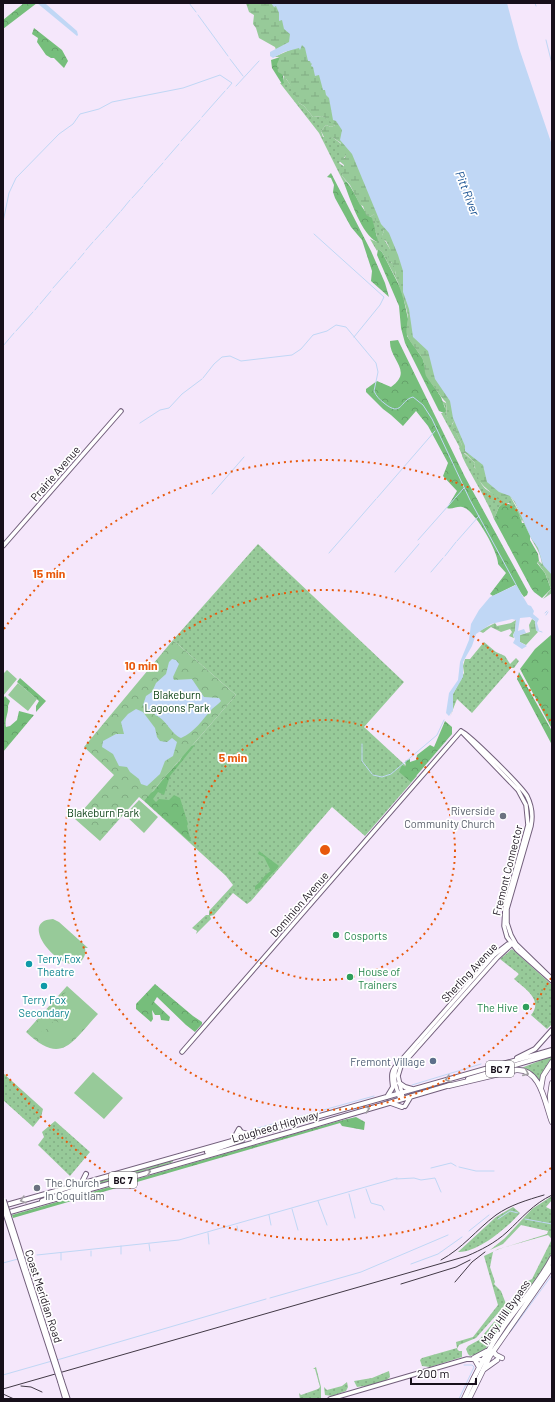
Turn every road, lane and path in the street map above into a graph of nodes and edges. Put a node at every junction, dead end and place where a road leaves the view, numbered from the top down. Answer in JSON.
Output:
{"nodes":[{"id":1,"x":121,"y":411,"type":"dead end"},
{"id":2,"x":3,"y":546,"type":"edge"},
{"id":3,"x":460,"y":731,"type":"joint"},
{"id":4,"x":513,"y":943,"type":"junction"},
{"id":5,"x":552,"y":980,"type":"edge"},
{"id":6,"x":552,"y":1030,"type":"edge"},
{"id":7,"x":552,"y":1050,"type":"edge"},
{"id":8,"x":182,"y":1052,"type":"dead end"},
{"id":9,"x":552,"y":1054,"type":"edge"},
{"id":10,"x":552,"y":1062,"type":"edge"},
{"id":11,"x":398,"y":1064,"type":"junction"},
{"id":12,"x":480,"y":1070,"type":"junction"},
{"id":13,"x":399,"y":1083,"type":"junction"},
{"id":14,"x":552,"y":1083,"type":"edge"},
{"id":15,"x":448,"y":1086,"type":"junction"},
{"id":16,"x":417,"y":1088,"type":"junction"},
{"id":17,"x":400,"y":1093,"type":"junction"},
{"id":18,"x":542,"y":1094,"type":"junction"},
{"id":19,"x":411,"y":1096,"type":"junction"},
{"id":20,"x":387,"y":1097,"type":"junction"},
{"id":21,"x":401,"y":1099,"type":"junction"},
{"id":22,"x":386,"y":1103,"type":"junction"},
{"id":23,"x":552,"y":1115,"type":"edge"},
{"id":24,"x":552,"y":1122,"type":"edge"},
{"id":25,"x":252,"y":1135,"type":"junction"},
{"id":26,"x":242,"y":1140,"type":"dead end"},
{"id":27,"x":232,"y":1141,"type":"junction"},
{"id":28,"x":178,"y":1164,"type":"junction"},
{"id":29,"x":90,"y":1182,"type":"junction"},
{"id":30,"x":81,"y":1184,"type":"junction"},
{"id":31,"x":3,"y":1199,"type":"edge"},
{"id":32,"x":3,"y":1207,"type":"edge"},
{"id":33,"x":30,"y":1207,"type":"junction"},
{"id":34,"x":3,"y":1214,"type":"edge"},
{"id":35,"x":552,"y":1258,"type":"edge"},
{"id":36,"x":552,"y":1267,"type":"edge"},
{"id":37,"x":491,"y":1350,"type":"junction"},
{"id":38,"x":474,"y":1358,"type":"junction"},
{"id":39,"x":485,"y":1360,"type":"junction"},
{"id":40,"x":481,"y":1369,"type":"junction"},
{"id":41,"x":61,"y":1381,"type":"junction"},
{"id":42,"x":65,"y":1399,"type":"edge"},
{"id":43,"x":68,"y":1399,"type":"edge"},
{"id":44,"x":330,"y":1399,"type":"edge"},
{"id":45,"x":464,"y":1399,"type":"edge"},
{"id":46,"x":469,"y":1399,"type":"edge"}],
"edges":[{"from":1,"to":2,"type":"main road","name":"Prairie Avenue"},
{"from":3,"to":4,"type":"main road","name":"Fremont Connector"},
{"from":3,"to":8,"type":"main road","name":"Dominion Avenue"},
{"from":4,"to":5,"type":"main road","name":"Fremont Connector"},
{"from":4,"to":11,"type":"main road","name":"Sherling Avenue"},
{"from":4,"to":13,"type":"main road","name":"Sherling Avenue"},
{"from":6,"to":12,"type":"main road"},
{"from":7,"to":12,"type":"main road","name":"Lougheed Highway","number":"BC 7"},
{"from":9,"to":15,"type":"main road","name":"Lougheed Highway","number":"BC 7"},
{"from":10,"to":18,"type":"highway"},
{"from":11,"to":17,"type":"main road","name":"Sherling Avenue"},
{"from":11,"to":20,"type":"main road"},
{"from":12,"to":16,"type":"main road","name":"Lougheed Highway","number":"BC 7","one_way":true},
{"from":13,"to":16,"type":"main road"},
{"from":13,"to":17,"type":"main road","name":"Sherling Avenue"},
{"from":14,"to":23,"type":"highway"},
{"from":15,"to":18,"type":"highway","one_way":true},
{"from":15,"to":19,"type":"main road","name":"Lougheed Highway","number":"BC 7"},
{"from":16,"to":17,"type":"main road","name":"Lougheed Highway","number":"BC 7"},
{"from":17,"to":20,"type":"main road","name":"Lougheed Highway","number":"BC 7"},
{"from":17,"to":21,"type":"main road","name":"Sherling Avenue"},
{"from":18,"to":24,"type":"highway"},
{"from":19,"to":21,"type":"main road","name":"Lougheed Highway","number":"BC 7"},
{"from":19,"to":22,"type":"main road"},
{"from":20,"to":25,"type":"main road","name":"Lougheed Highway","number":"BC 7"},
{"from":21,"to":22,"type":"main road","name":"Lougheed Highway","number":"BC 7"},
{"from":28,"to":22,"type":"main road","name":"Lougheed Highway","number":"BC 7","one_way":true},
{"from":25,"to":27,"type":"main road","name":"Lougheed Highway","number":"BC 7"},
{"from":25,"to":27,"type":"main road"},
{"from":26,"to":28,"type":"main road"},
{"from":27,"to":29,"type":"main road","name":"Lougheed Highway","number":"BC 7"},
{"from":33,"to":28,"type":"main road","name":"Lougheed Highway","number":"BC 7","one_way":true},
{"from":29,"to":30,"type":"main road","name":"Lougheed Highway","number":"BC 7"},
{"from":29,"to":30,"type":"main road"},
{"from":29,"to":33,"type":"main road"},
{"from":30,"to":32,"type":"main road","name":"Lougheed Highway","number":"BC 7","one_way":true},
{"from":31,"to":41,"type":"main road","name":"Coast Meridian Road","bridge":true},
{"from":32,"to":41,"type":"main road","name":"Coast Meridian Road","bridge":true},
{"from":33,"to":34,"type":"main road","name":"Lougheed Highway","number":"BC 7"},
{"from":35,"to":37,"type":"highway","name":"Mary Hill Bypass"},
{"from":36,"to":37,"type":"highway","name":"Mary Hill Bypass"},
{"from":37,"to":38,"type":"highway"},
{"from":37,"to":39,"type":"highway","name":"Mary Hill Bypass"},
{"from":37,"to":40,"type":"highway"},
{"from":38,"to":39,"type":"main road"},
{"from":38,"to":40,"type":"highway"},
{"from":38,"to":44,"type":"main road"},
{"from":39,"to":40,"type":"highway","name":"Mary Hill Bypass"},
{"from":40,"to":45,"type":"highway","name":"Mary Hill Bypass"},
{"from":40,"to":46,"type":"highway","name":"Mary Hill Bypass"},
{"from":41,"to":42,"type":"main road","name":"Coast Meridian Road"},
{"from":41,"to":43,"type":"main road","name":"Coast Meridian Road"}]}
